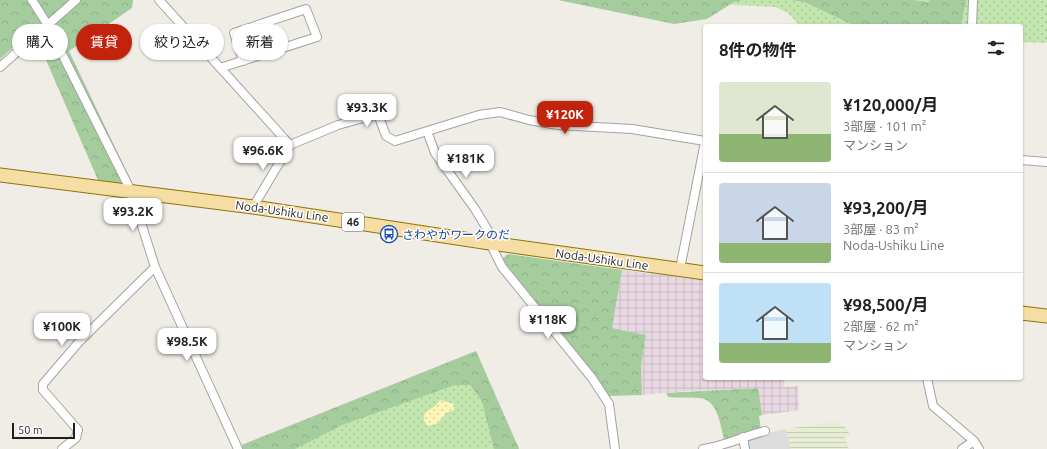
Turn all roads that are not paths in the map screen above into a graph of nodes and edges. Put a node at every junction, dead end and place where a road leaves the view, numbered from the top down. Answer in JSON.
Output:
{"nodes":[{"id":1,"x":32,"y":0,"type":"edge"},
{"id":2,"x":76,"y":0,"type":"edge"},
{"id":3,"x":159,"y":0,"type":"edge"},
{"id":4,"x":973,"y":0,"type":"edge"},
{"id":5,"x":47,"y":24,"type":"joint"},
{"id":6,"x":972,"y":24,"type":"edge"},
{"id":7,"x":12,"y":56,"type":"edge"},
{"id":8,"x":65,"y":60,"type":"edge"},
{"id":9,"x":243,"y":61,"type":"junction"},
{"id":10,"x":0,"y":67,"type":"edge"},
{"id":11,"x":220,"y":68,"type":"junction"},
{"id":12,"x":427,"y":131,"type":"junction"},
{"id":13,"x":703,"y":142,"type":"edge"},
{"id":14,"x":290,"y":145,"type":"junction"},
{"id":15,"x":703,"y":152,"type":"edge"},
{"id":16,"x":1023,"y":160,"type":"edge"},
{"id":17,"x":1047,"y":162,"type":"edge"},
{"id":18,"x":0,"y":175,"type":"edge"},
{"id":19,"x":131,"y":191,"type":"junction"},
{"id":20,"x":253,"y":207,"type":"junction"},
{"id":21,"x":490,"y":243,"type":"junction"},
{"id":22,"x":155,"y":267,"type":"junction"},
{"id":23,"x":680,"y":270,"type":"junction"},
{"id":24,"x":703,"y":273,"type":"edge"},
{"id":25,"x":1023,"y":313,"type":"edge"},
{"id":26,"x":1047,"y":316,"type":"edge"},
{"id":27,"x":927,"y":380,"type":"edge"},
{"id":28,"x":765,"y":431,"type":"dead end"},
{"id":29,"x":742,"y":437,"type":"junction"},
{"id":30,"x":974,"y":441,"type":"junction"},
{"id":31,"x":62,"y":449,"type":"edge"},
{"id":32,"x":238,"y":449,"type":"edge"},
{"id":33,"x":615,"y":449,"type":"edge"},
{"id":34,"x":703,"y":449,"type":"edge"},
{"id":35,"x":745,"y":449,"type":"edge"},
{"id":36,"x":962,"y":449,"type":"edge"},
{"id":37,"x":979,"y":449,"type":"edge"}],
"edges":[{"from":1,"to":5,"type":"street"},
{"from":2,"to":5,"type":"street"},
{"from":3,"to":11,"type":"street"},
{"from":4,"to":6,"type":"street"},
{"from":7,"to":10,"type":"street"},
{"from":8,"to":19,"type":"street"},
{"from":9,"to":9,"type":"street"},
{"from":9,"to":11,"type":"street"},
{"from":11,"to":14,"type":"street"},
{"from":12,"to":13,"type":"street"},
{"from":12,"to":14,"type":"street"},
{"from":12,"to":21,"type":"street"},
{"from":14,"to":20,"type":"street"},
{"from":15,"to":23,"type":"street"},
{"from":16,"to":17,"type":"street"},
{"from":18,"to":19,"type":"main road","name":"Noda-Ushiku Line","number":"46"},
{"from":19,"to":20,"type":"main road","name":"Noda-Ushiku Line","number":"46"},
{"from":19,"to":22,"type":"street"},
{"from":20,"to":21,"type":"main road","name":"Noda-Ushiku Line","number":"46"},
{"from":21,"to":23,"type":"main road","name":"Noda-Ushiku Line","number":"46"},
{"from":21,"to":33,"type":"street"},
{"from":22,"to":31,"type":"street"},
{"from":22,"to":32,"type":"street"},
{"from":23,"to":24,"type":"main road","name":"Noda-Ushiku Line","number":"46"},
{"from":25,"to":26,"type":"main road"},
{"from":27,"to":30,"type":"street"},
{"from":28,"to":29,"type":"street"},
{"from":29,"to":34,"type":"street"},
{"from":29,"to":35,"type":"street"},
{"from":30,"to":36,"type":"street"},
{"from":30,"to":37,"type":"street"}]}
